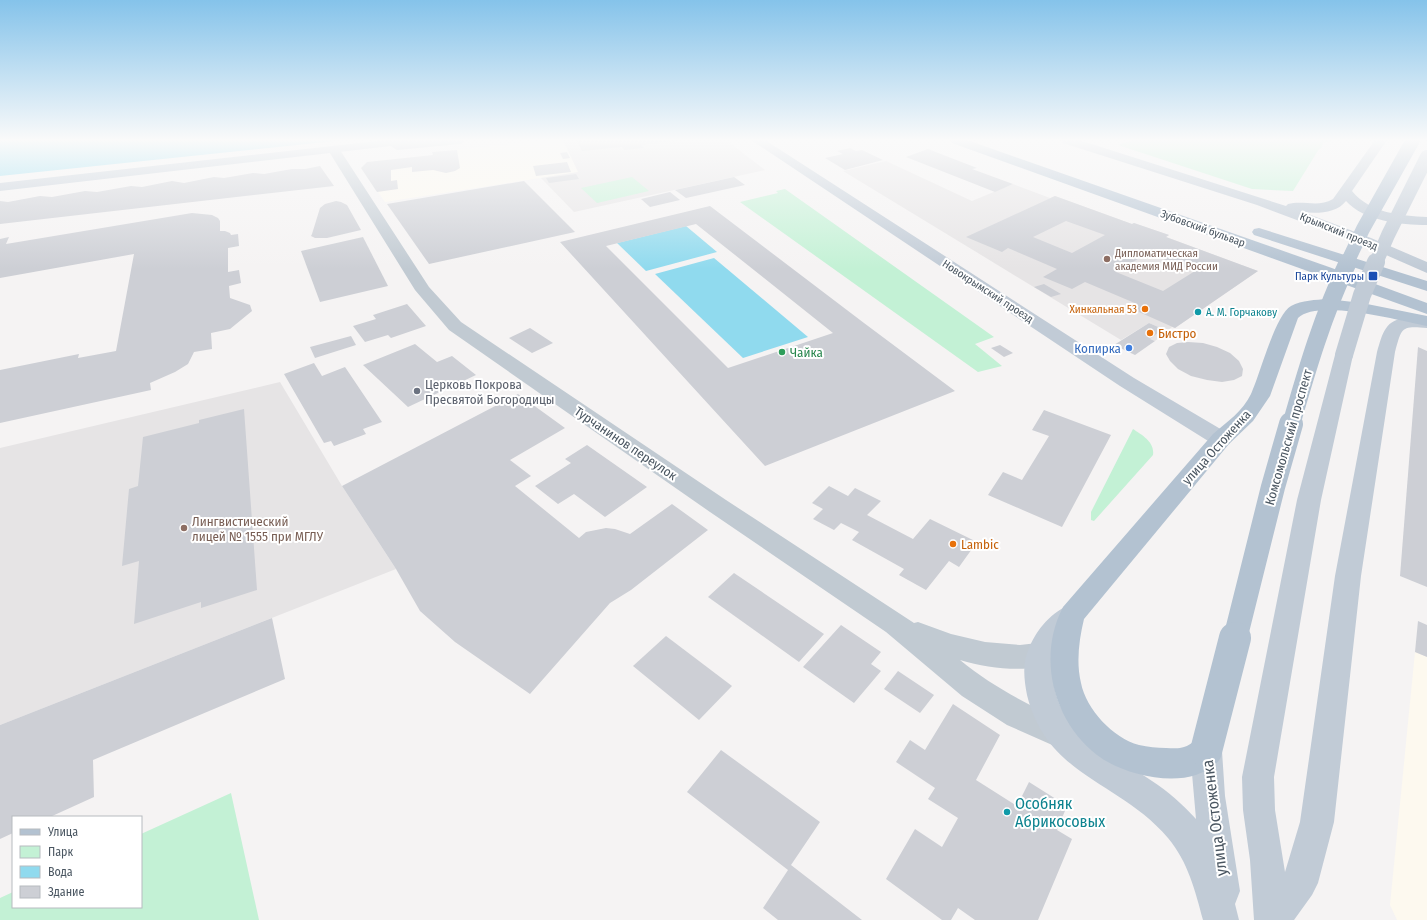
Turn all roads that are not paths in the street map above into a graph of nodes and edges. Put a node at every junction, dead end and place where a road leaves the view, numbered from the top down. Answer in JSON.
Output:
{"nodes":[{"id":1,"x":37,"y":183,"type":"edge"},
{"id":2,"x":357,"y":183,"type":"edge"},
{"id":3,"x":823,"y":183,"type":"edge"},
{"id":4,"x":1077,"y":183,"type":"edge"},
{"id":5,"x":1202,"y":183,"type":"edge"},
{"id":6,"x":1352,"y":183,"type":"edge"},
{"id":7,"x":1389,"y":183,"type":"edge"},
{"id":8,"x":1414,"y":183,"type":"edge"},
{"id":9,"x":0,"y":187,"type":"edge"},
{"id":10,"x":1346,"y":192,"type":"junction"},
{"id":11,"x":1262,"y":202,"type":"junction"},
{"id":12,"x":1427,"y":221,"type":"edge"},
{"id":13,"x":1243,"y":226,"type":"dead end"},
{"id":14,"x":1427,"y":268,"type":"edge"},
{"id":15,"x":1427,"y":286,"type":"edge"},
{"id":16,"x":1427,"y":309,"type":"edge"},
{"id":17,"x":1427,"y":322,"type":"edge"},
{"id":18,"x":1221,"y":439,"type":"junction"},
{"id":19,"x":896,"y":624,"type":"junction"},
{"id":20,"x":1052,"y":654,"type":"junction"},
{"id":21,"x":1058,"y":734,"type":"junction"},
{"id":22,"x":1206,"y":751,"type":"junction"},
{"id":23,"x":1222,"y":920,"type":"edge"},
{"id":24,"x":1272,"y":920,"type":"edge"}],
"edges":[{"from":1,"to":9,"type":"main road"},
{"from":2,"to":19,"type":"street","name":"Турчанинов переулок"},
{"from":3,"to":18,"type":"main road","name":"Новокрымский проезд"},
{"from":4,"to":16,"type":"main road","name":"Зубовский бульвар"},
{"from":5,"to":11,"type":"main road","name":"Крымский проезд"},
{"from":6,"to":10,"type":"main road"},
{"from":7,"to":22,"type":"main road","name":"Комсомольский проспект","bridge":true},
{"from":8,"to":24,"type":"main road","bridge":true},
{"from":10,"to":11,"type":"main road"},
{"from":10,"to":12,"type":"main road"},
{"from":11,"to":14,"type":"main road","name":"Крымский проезд"},
{"from":13,"to":15,"type":"main road","name":"Зубовский бульвар"},
{"from":17,"to":18,"type":"main road","name":"улица Остоженка"},
{"from":17,"to":24,"type":"main road"},
{"from":18,"to":20,"type":"main road","name":"улица Остоженка"},
{"from":19,"to":20,"type":"street","name":"Турчанинов переулок"},
{"from":19,"to":21,"type":"street","name":"Турчанинов переулок"},
{"from":20,"to":21,"type":"main road","name":"улица Остоженка"},
{"from":20,"to":22,"type":"main road","name":"улица Остоженка"},
{"from":21,"to":23,"type":"main road","name":"улица Остоженка"},
{"from":22,"to":23,"type":"main road","name":"улица Остоженка"}]}
